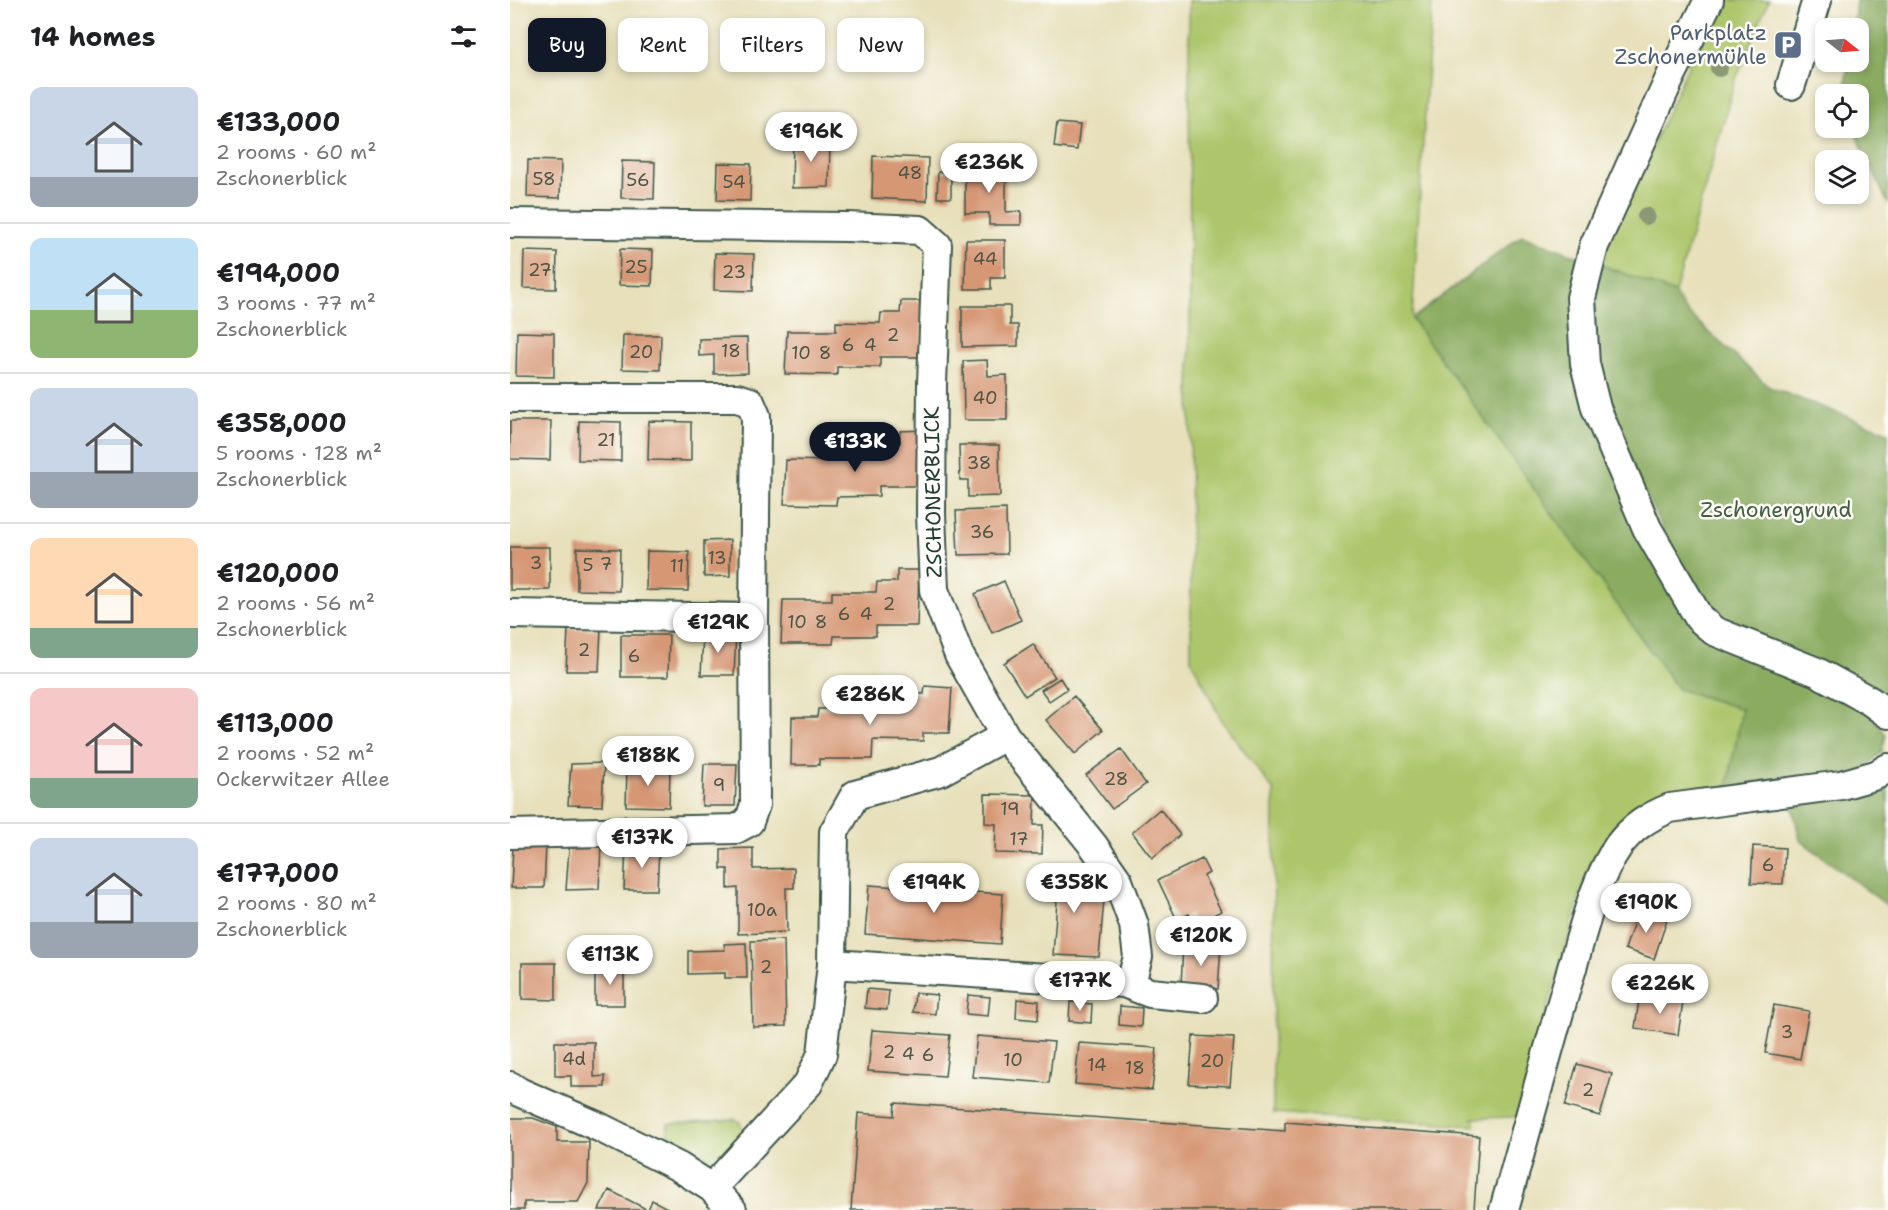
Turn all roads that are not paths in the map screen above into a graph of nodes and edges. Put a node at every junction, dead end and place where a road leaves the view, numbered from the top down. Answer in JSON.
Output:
{"nodes":[{"id":1,"x":1709,"y":0,"type":"edge"},
{"id":2,"x":1817,"y":0,"type":"edge"},
{"id":3,"x":1791,"y":85,"type":"dead end"},
{"id":4,"x":510,"y":224,"type":"edge"},
{"id":5,"x":510,"y":398,"type":"edge"},
{"id":6,"x":510,"y":614,"type":"edge"},
{"id":7,"x":754,"y":618,"type":"junction"},
{"id":8,"x":1888,"y":714,"type":"edge"},
{"id":9,"x":1005,"y":736,"type":"junction"},
{"id":10,"x":1888,"y":768,"type":"edge"},
{"id":11,"x":510,"y":834,"type":"edge"},
{"id":12,"x":832,"y":964,"type":"junction"},
{"id":13,"x":1124,"y":983,"type":"junction"},
{"id":14,"x":1203,"y":998,"type":"dead end"},
{"id":15,"x":510,"y":1086,"type":"edge"},
{"id":16,"x":712,"y":1188,"type":"junction"},
{"id":17,"x":732,"y":1210,"type":"edge"},
{"id":18,"x":1504,"y":1210,"type":"edge"}],
"edges":[{"from":1,"to":8,"type":"street"},
{"from":2,"to":3,"type":"street"},
{"from":4,"to":9,"type":"street","name":"ZSCHONERBLICK"},
{"from":5,"to":7,"type":"street"},
{"from":6,"to":7,"type":"street"},
{"from":7,"to":11,"type":"street"},
{"from":9,"to":12,"type":"street"},
{"from":9,"to":13,"type":"street","name":"ZSCHONERBLICK"},
{"from":10,"to":18,"type":"street"},
{"from":12,"to":13,"type":"street"},
{"from":12,"to":16,"type":"street"},
{"from":13,"to":14,"type":"street"},
{"from":15,"to":16,"type":"street"},
{"from":16,"to":17,"type":"street"}]}
